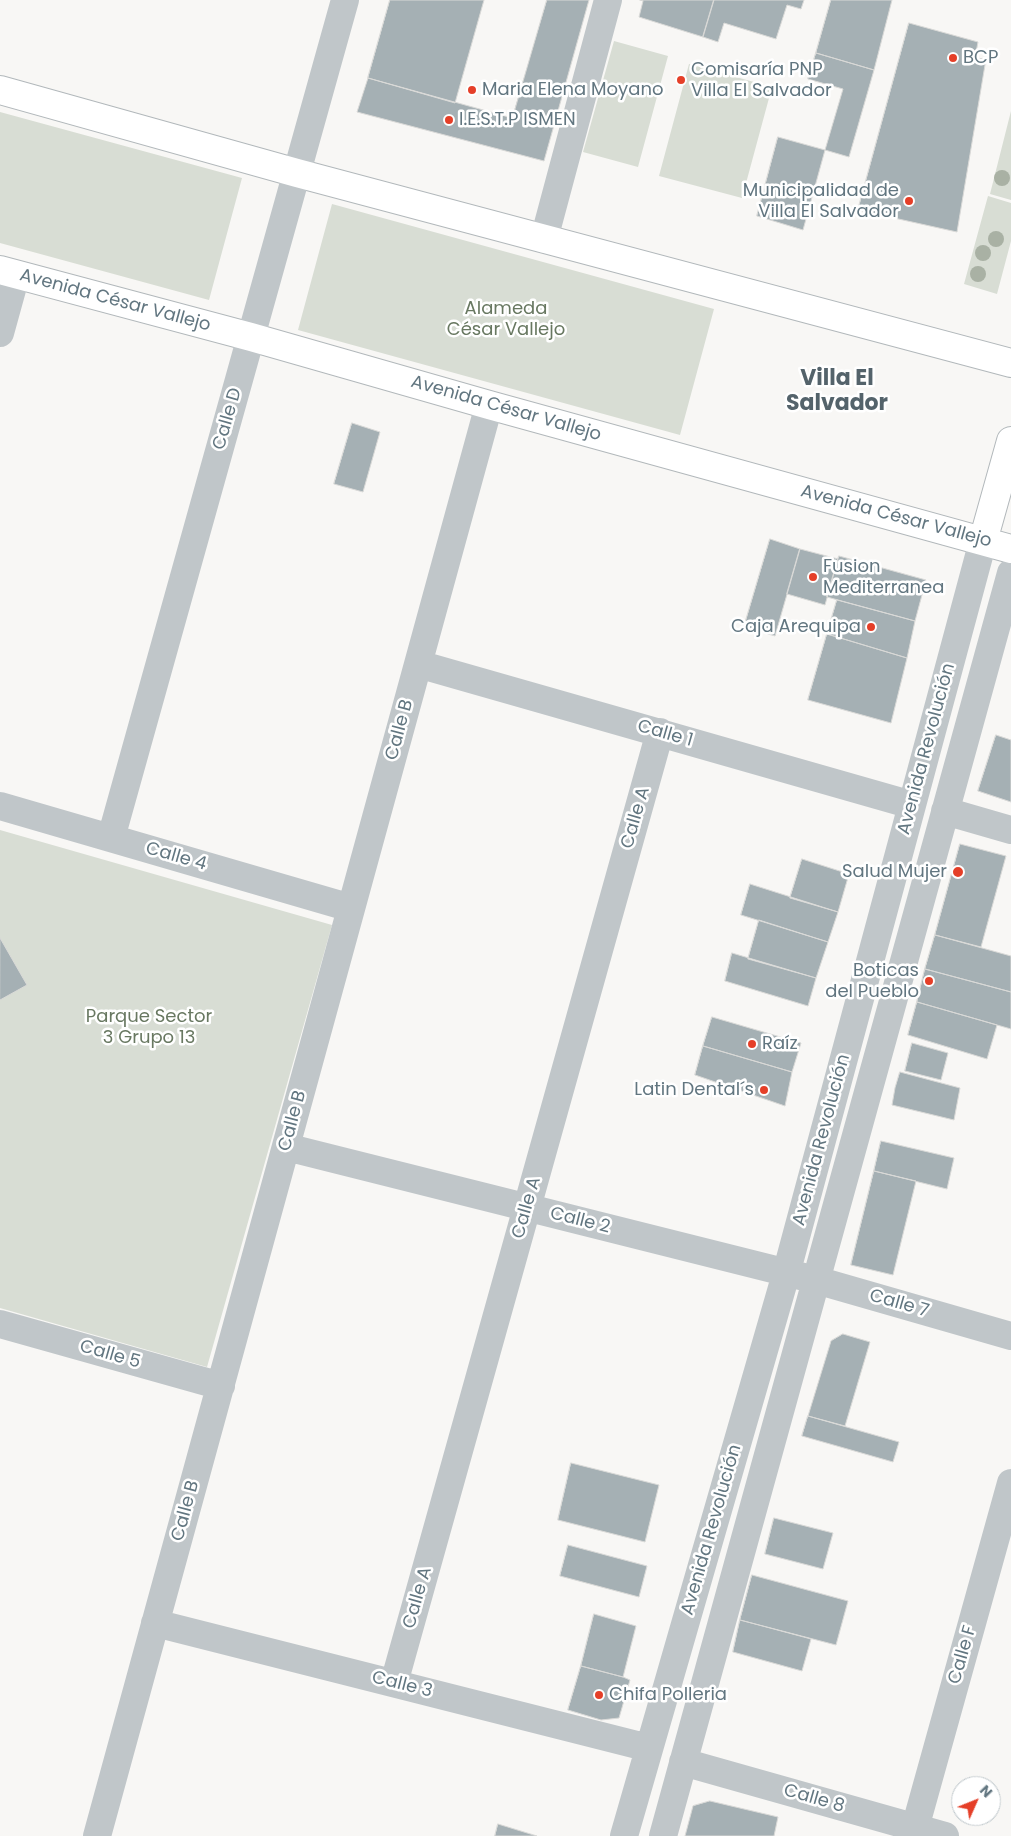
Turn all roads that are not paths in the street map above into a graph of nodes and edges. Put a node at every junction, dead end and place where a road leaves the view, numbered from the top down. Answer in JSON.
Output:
{"nodes":[{"id":1,"x":345,"y":0,"type":"edge"},
{"id":2,"x":608,"y":0,"type":"edge"},
{"id":3,"x":0,"y":90,"type":"edge"},
{"id":4,"x":297,"y":173,"type":"junction"},
{"id":5,"x":544,"y":239,"type":"junction"},
{"id":6,"x":8,"y":273,"type":"edge"},
{"id":7,"x":0,"y":333,"type":"edge"},
{"id":8,"x":251,"y":337,"type":"junction"},
{"id":9,"x":1011,"y":363,"type":"edge"},
{"id":10,"x":489,"y":405,"type":"junction"},
{"id":11,"x":1011,"y":441,"type":"edge"},
{"id":12,"x":983,"y":541,"type":"junction"},
{"id":13,"x":1011,"y":549,"type":"edge"},
{"id":14,"x":1011,"y":573,"type":"edge"},
{"id":15,"x":418,"y":664,"type":"junction"},
{"id":16,"x":660,"y":732,"type":"junction"},
{"id":17,"x":912,"y":805,"type":"junction"},
{"id":18,"x":0,"y":806,"type":"edge"},
{"id":19,"x":945,"y":811,"type":"junction"},
{"id":20,"x":1011,"y":830,"type":"edge"},
{"id":21,"x":111,"y":838,"type":"junction"},
{"id":22,"x":352,"y":908,"type":"junction"},
{"id":23,"x":286,"y":1147,"type":"junction"},
{"id":24,"x":527,"y":1208,"type":"junction"},
{"id":25,"x":786,"y":1274,"type":"junction"},
{"id":26,"x":816,"y":1280,"type":"junction"},
{"id":27,"x":0,"y":1324,"type":"edge"},
{"id":28,"x":1011,"y":1336,"type":"edge"},
{"id":29,"x":221,"y":1386,"type":"junction"},
{"id":30,"x":1011,"y":1482,"type":"edge"},
{"id":31,"x":156,"y":1623,"type":"junction"},
{"id":32,"x":394,"y":1683,"type":"junction"},
{"id":33,"x":649,"y":1748,"type":"junction"},
{"id":34,"x":683,"y":1762,"type":"junction"},
{"id":35,"x":915,"y":1828,"type":"junction"},
{"id":36,"x":97,"y":1836,"type":"edge"},
{"id":37,"x":624,"y":1836,"type":"edge"},
{"id":38,"x":663,"y":1836,"type":"edge"},
{"id":39,"x":945,"y":1836,"type":"edge"}],
"edges":[{"from":1,"to":4,"type":"street","name":"Calle D"},
{"from":2,"to":5,"type":"street"},
{"from":3,"to":4,"type":"main road"},
{"from":4,"to":5,"type":"main road"},
{"from":4,"to":8,"type":"street","name":"Calle D"},
{"from":5,"to":9,"type":"main road"},
{"from":6,"to":7,"type":"street"},
{"from":6,"to":8,"type":"main road","name":"Avenida César Vallejo"},
{"from":8,"to":10,"type":"main road","name":"Avenida César Vallejo"},
{"from":8,"to":21,"type":"street","name":"Calle D"},
{"from":10,"to":12,"type":"main road","name":"Avenida César Vallejo"},
{"from":10,"to":15,"type":"street","name":"Calle B"},
{"from":11,"to":12,"type":"main road","name":"Avenida Revolución"},
{"from":12,"to":13,"type":"main road","name":"Avenida César Vallejo"},
{"from":12,"to":17,"type":"street","name":"Avenida Revolución"},
{"from":14,"to":19,"type":"street","name":"Avenida Revolución"},
{"from":15,"to":16,"type":"street","name":"Calle 1"},
{"from":15,"to":22,"type":"street","name":"Calle B"},
{"from":16,"to":17,"type":"street","name":"Calle 1"},
{"from":16,"to":24,"type":"street","name":"Calle A"},
{"from":17,"to":25,"type":"street","name":"Avenida Revolución"},
{"from":18,"to":21,"type":"street","name":"Calle 4"},
{"from":19,"to":20,"type":"street"},
{"from":19,"to":26,"type":"street","name":"Avenida Revolución"},
{"from":21,"to":22,"type":"street","name":"Calle 4"},
{"from":22,"to":23,"type":"street","name":"Calle B"},
{"from":23,"to":24,"type":"street","name":"Calle 2"},
{"from":23,"to":29,"type":"street","name":"Calle B"},
{"from":24,"to":25,"type":"street","name":"Calle 2"},
{"from":24,"to":32,"type":"street","name":"Calle A"},
{"from":25,"to":26,"type":"street","name":"Calle 7"},
{"from":25,"to":33,"type":"street","name":"Avenida Revolución"},
{"from":26,"to":28,"type":"street","name":"Calle 7"},
{"from":26,"to":34,"type":"street","name":"Avenida Revolución"},
{"from":27,"to":29,"type":"street","name":"Calle 5"},
{"from":29,"to":31,"type":"street","name":"Calle B"},
{"from":30,"to":35,"type":"street","name":"Calle F"},
{"from":31,"to":32,"type":"street","name":"Calle 3"},
{"from":31,"to":36,"type":"street","name":"Calle B"},
{"from":32,"to":33,"type":"street","name":"Calle 3"},
{"from":33,"to":37,"type":"street","name":"Avenida Revolución"},
{"from":34,"to":35,"type":"street","name":"Calle 8"},
{"from":34,"to":38,"type":"street","name":"Avenida Revolución"},
{"from":35,"to":39,"type":"street","name":"Calle 8"}]}
